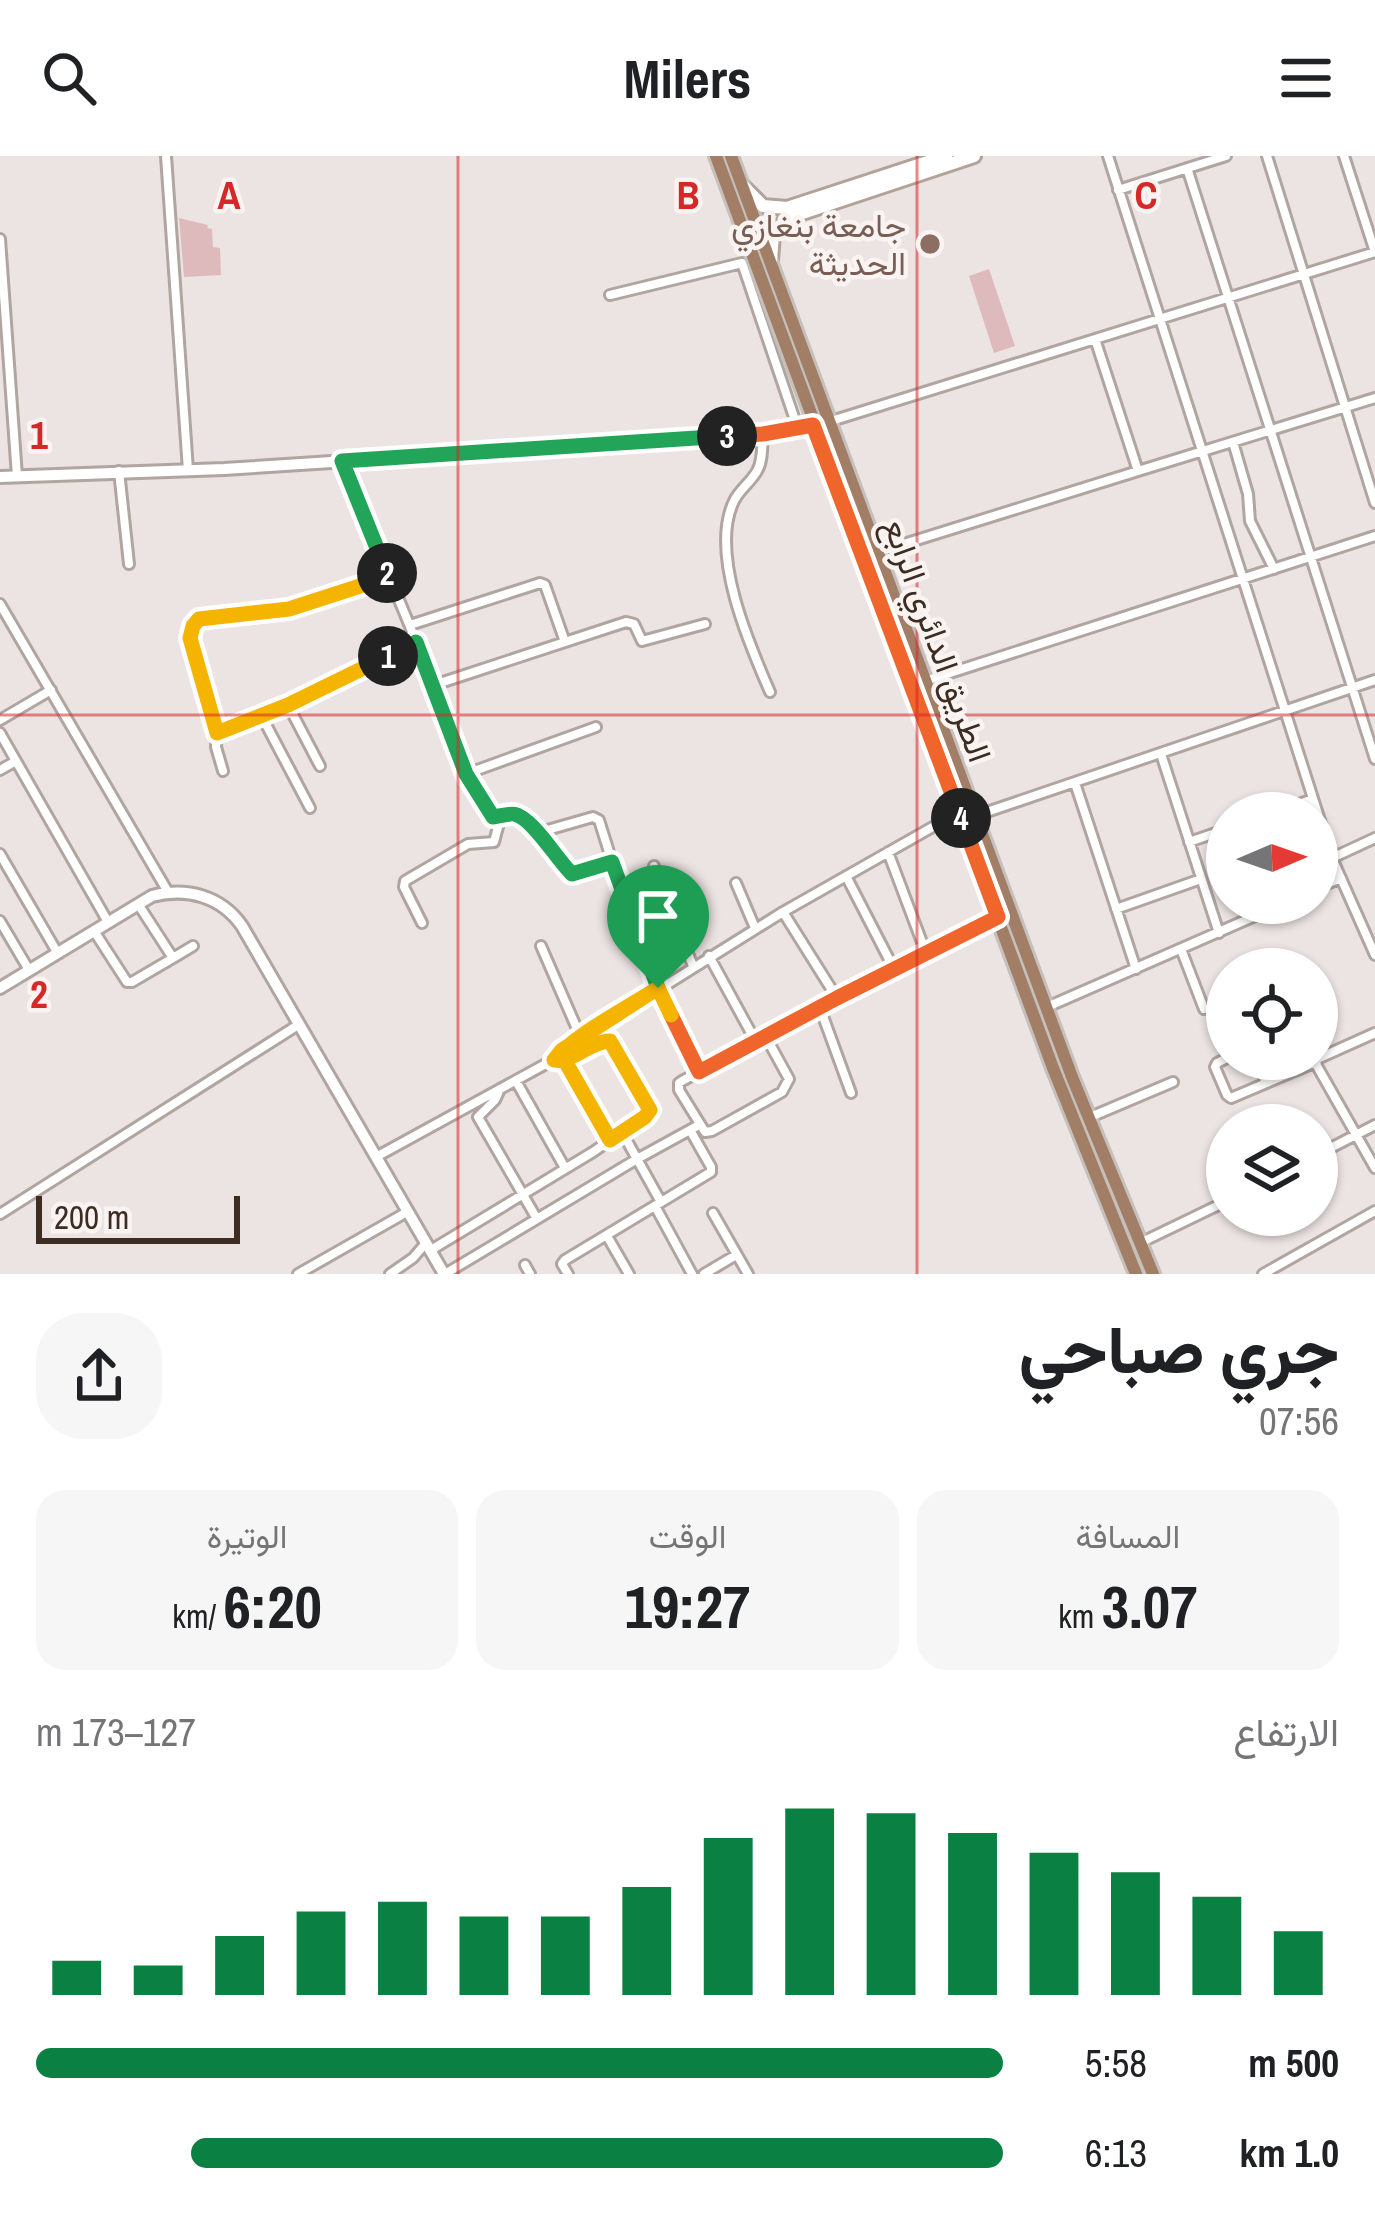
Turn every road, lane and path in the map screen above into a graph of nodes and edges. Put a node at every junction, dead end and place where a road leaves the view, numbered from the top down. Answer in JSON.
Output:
{"nodes":[{"id":1,"x":166,"y":156,"type":"edge"},
{"id":2,"x":716,"y":156,"type":"edge"},
{"id":3,"x":731,"y":156,"type":"edge"},
{"id":4,"x":946,"y":156,"type":"edge"},
{"id":5,"x":1108,"y":156,"type":"edge"},
{"id":6,"x":1226,"y":156,"type":"edge"},
{"id":7,"x":1267,"y":156,"type":"edge"},
{"id":8,"x":1345,"y":156,"type":"edge"},
{"id":9,"x":968,"y":157,"type":"edge"},
{"id":10,"x":1186,"y":168,"type":"junction"},
{"id":11,"x":742,"y":185,"type":"junction"},
{"id":12,"x":1118,"y":190,"type":"junction"},
{"id":13,"x":787,"y":213,"type":"junction"},
{"id":14,"x":0,"y":239,"type":"edge"},
{"id":15,"x":748,"y":261,"type":"junction"},
{"id":16,"x":771,"y":261,"type":"junction"},
{"id":17,"x":1304,"y":276,"type":"junction"},
{"id":18,"x":610,"y":295,"type":"dead end"},
{"id":19,"x":1228,"y":298,"type":"junction"},
{"id":20,"x":1159,"y":320,"type":"junction"},
{"id":21,"x":1094,"y":339,"type":"junction"},
{"id":22,"x":1375,"y":398,"type":"edge"},
{"id":23,"x":1344,"y":407,"type":"junction"},
{"id":24,"x":820,"y":423,"type":"junction"},
{"id":25,"x":798,"y":429,"type":"junction"},
{"id":26,"x":1270,"y":430,"type":"junction"},
{"id":27,"x":763,"y":434,"type":"junction"},
{"id":28,"x":1233,"y":442,"type":"junction"},
{"id":29,"x":1201,"y":452,"type":"junction"},
{"id":30,"x":342,"y":461,"type":"junction"},
{"id":31,"x":188,"y":470,"type":"junction"},
{"id":32,"x":119,"y":471,"type":"junction"},
{"id":33,"x":1138,"y":471,"type":"junction"},
{"id":34,"x":17,"y":476,"type":"junction"},
{"id":35,"x":0,"y":477,"type":"edge"},
{"id":36,"x":1375,"y":503,"type":"edge"},
{"id":37,"x":1375,"y":536,"type":"edge"},
{"id":38,"x":877,"y":552,"type":"junction"},
{"id":39,"x":1310,"y":557,"type":"junction"},
{"id":40,"x":129,"y":564,"type":"dead end"},
{"id":41,"x":1274,"y":568,"type":"junction"},
{"id":42,"x":388,"y":577,"type":"junction"},
{"id":43,"x":1241,"y":579,"type":"junction"},
{"id":44,"x":0,"y":604,"type":"edge"},
{"id":45,"x":705,"y":624,"type":"dead end"},
{"id":46,"x":410,"y":625,"type":"junction"},
{"id":47,"x":416,"y":642,"type":"junction"},
{"id":48,"x":565,"y":642,"type":"junction"},
{"id":49,"x":1375,"y":680,"type":"edge"},
{"id":50,"x":924,"y":681,"type":"junction"},
{"id":51,"x":434,"y":685,"type":"junction"},
{"id":52,"x":1353,"y":688,"type":"junction"},
{"id":53,"x":51,"y":690,"type":"junction"},
{"id":54,"x":770,"y":692,"type":"dead end"},
{"id":55,"x":288,"y":705,"type":"junction"},
{"id":56,"x":1284,"y":712,"type":"junction"},
{"id":57,"x":261,"y":715,"type":"junction"},
{"id":58,"x":0,"y":720,"type":"edge"},
{"id":59,"x":596,"y":727,"type":"dead end"},
{"id":60,"x":217,"y":733,"type":"junction"},
{"id":61,"x":0,"y":734,"type":"edge"},
{"id":62,"x":1161,"y":754,"type":"junction"},
{"id":63,"x":1375,"y":759,"type":"edge"},
{"id":64,"x":16,"y":761,"type":"junction"},
{"id":65,"x":320,"y":766,"type":"dead end"},
{"id":66,"x":0,"y":770,"type":"edge"},
{"id":67,"x":223,"y":771,"type":"dead end"},
{"id":68,"x":466,"y":774,"type":"junction"},
{"id":69,"x":1075,"y":783,"type":"junction"},
{"id":70,"x":1311,"y":792,"type":"edge"},
{"id":71,"x":310,"y":808,"type":"dead end"},
{"id":72,"x":959,"y":812,"type":"junction"},
{"id":73,"x":975,"y":816,"type":"junction"},
{"id":74,"x":493,"y":817,"type":"junction"},
{"id":75,"x":538,"y":833,"type":"junction"},
{"id":76,"x":1206,"y":836,"type":"edge"},
{"id":77,"x":1375,"y":838,"type":"edge"},
{"id":78,"x":1189,"y":842,"type":"junction"},
{"id":79,"x":888,"y":852,"type":"junction"},
{"id":80,"x":0,"y":854,"type":"edge"},
{"id":81,"x":1338,"y":854,"type":"edge"},
{"id":82,"x":612,"y":862,"type":"junction"},
{"id":83,"x":985,"y":862,"type":"junction"},
{"id":84,"x":654,"y":866,"type":"dead end"},
{"id":85,"x":1338,"y":871,"type":"edge"},
{"id":86,"x":846,"y":876,"type":"junction"},
{"id":87,"x":1341,"y":878,"type":"junction"},
{"id":88,"x":1202,"y":879,"type":"junction"},
{"id":89,"x":1338,"y":879,"type":"edge"},
{"id":90,"x":736,"y":883,"type":"dead end"},
{"id":91,"x":168,"y":892,"type":"junction"},
{"id":92,"x":138,"y":904,"type":"junction"},
{"id":93,"x":1117,"y":909,"type":"junction"},
{"id":94,"x":783,"y":911,"type":"junction"},
{"id":95,"x":998,"y":917,"type":"junction"},
{"id":96,"x":0,"y":921,"type":"edge"},
{"id":97,"x":108,"y":922,"type":"junction"},
{"id":98,"x":422,"y":923,"type":"dead end"},
{"id":99,"x":1239,"y":924,"type":"edge"},
{"id":100,"x":755,"y":928,"type":"junction"},
{"id":101,"x":94,"y":931,"type":"junction"},
{"id":102,"x":1219,"y":933,"type":"junction"},
{"id":103,"x":194,"y":946,"type":"dead end"},
{"id":104,"x":541,"y":946,"type":"dead end"},
{"id":105,"x":1374,"y":948,"type":"edge"},
{"id":106,"x":1181,"y":949,"type":"junction"},
{"id":107,"x":57,"y":952,"type":"junction"},
{"id":108,"x":926,"y":953,"type":"junction"},
{"id":109,"x":709,"y":956,"type":"junction"},
{"id":110,"x":173,"y":958,"type":"junction"},
{"id":111,"x":693,"y":966,"type":"junction"},
{"id":112,"x":894,"y":969,"type":"junction"},
{"id":113,"x":1136,"y":969,"type":"junction"},
{"id":114,"x":28,"y":970,"type":"junction"},
{"id":115,"x":0,"y":988,"type":"edge"},
{"id":116,"x":658,"y":988,"type":"junction"},
{"id":117,"x":837,"y":998,"type":"junction"},
{"id":118,"x":1046,"y":1007,"type":"junction"},
{"id":119,"x":820,"y":1008,"type":"junction"},
{"id":120,"x":1204,"y":1009,"type":"dead end"},
{"id":121,"x":298,"y":1025,"type":"junction"},
{"id":122,"x":1375,"y":1033,"type":"edge"},
{"id":123,"x":766,"y":1036,"type":"junction"},
{"id":124,"x":581,"y":1038,"type":"junction"},
{"id":125,"x":755,"y":1042,"type":"junction"},
{"id":126,"x":1338,"y":1050,"type":"edge"},
{"id":127,"x":554,"y":1060,"type":"junction"},
{"id":128,"x":565,"y":1061,"type":"junction"},
{"id":129,"x":699,"y":1072,"type":"junction"},
{"id":130,"x":1221,"y":1080,"type":"edge"},
{"id":131,"x":1265,"y":1080,"type":"edge"},
{"id":132,"x":1273,"y":1080,"type":"edge"},
{"id":133,"x":1327,"y":1080,"type":"edge"},
{"id":134,"x":516,"y":1081,"type":"junction"},
{"id":135,"x":1173,"y":1082,"type":"dead end"},
{"id":136,"x":1266,"y":1083,"type":"junction"},
{"id":137,"x":500,"y":1089,"type":"junction"},
{"id":138,"x":851,"y":1093,"type":"dead end"},
{"id":139,"x":1088,"y":1118,"type":"junction"},
{"id":140,"x":1375,"y":1125,"type":"edge"},
{"id":141,"x":694,"y":1128,"type":"junction"},
{"id":142,"x":622,"y":1132,"type":"junction"},
{"id":143,"x":1356,"y":1135,"type":"junction"},
{"id":144,"x":610,"y":1140,"type":"junction"},
{"id":145,"x":1338,"y":1144,"type":"edge"},
{"id":146,"x":375,"y":1158,"type":"junction"},
{"id":147,"x":637,"y":1159,"type":"junction"},
{"id":148,"x":565,"y":1168,"type":"junction"},
{"id":149,"x":1375,"y":1168,"type":"edge"},
{"id":150,"x":522,"y":1193,"type":"junction"},
{"id":151,"x":658,"y":1204,"type":"junction"},
{"id":152,"x":1206,"y":1211,"type":"edge"},
{"id":153,"x":1375,"y":1211,"type":"edge"},
{"id":154,"x":407,"y":1212,"type":"junction"},
{"id":155,"x":713,"y":1213,"type":"dead end"},
{"id":156,"x":0,"y":1214,"type":"edge"},
{"id":157,"x":537,"y":1219,"type":"junction"},
{"id":158,"x":607,"y":1236,"type":"junction"},
{"id":159,"x":1140,"y":1244,"type":"junction"},
{"id":160,"x":427,"y":1247,"type":"junction"},
{"id":161,"x":736,"y":1255,"type":"junction"},
{"id":162,"x":298,"y":1274,"type":"edge"},
{"id":163,"x":390,"y":1274,"type":"edge"},
{"id":164,"x":444,"y":1274,"type":"edge"},
{"id":165,"x":568,"y":1274,"type":"edge"},
{"id":166,"x":629,"y":1274,"type":"edge"},
{"id":167,"x":692,"y":1274,"type":"edge"},
{"id":168,"x":704,"y":1274,"type":"edge"},
{"id":169,"x":748,"y":1274,"type":"edge"},
{"id":170,"x":1136,"y":1274,"type":"edge"},
{"id":171,"x":1153,"y":1274,"type":"edge"},
{"id":172,"x":1263,"y":1274,"type":"edge"}],
"edges":[{"from":1,"to":31,"type":"street"},
{"from":2,"to":15,"type":"main road","name":"الطريق الدائري الرابع"},
{"from":3,"to":11,"type":"main road","name":"الطريق الدائري الرابع"},
{"from":4,"to":13,"type":"main road"},
{"from":5,"to":12,"type":"street"},
{"from":6,"to":10,"type":"street"},
{"from":7,"to":17,"type":"street"},
{"from":8,"to":17,"type":"street"},
{"from":9,"to":13,"type":"main road"},
{"from":10,"to":12,"type":"street"},
{"from":10,"to":19,"type":"street"},
{"from":11,"to":13,"type":"main road"},
{"from":11,"to":16,"type":"main road","name":"الطريق الدائري الرابع"},
{"from":12,"to":20,"type":"street"},
{"from":13,"to":16,"type":"main road"},
{"from":14,"to":34,"type":"street"},
{"from":15,"to":18,"type":"street"},
{"from":15,"to":24,"type":"main road","name":"الطريق الدائري الرابع"},
{"from":15,"to":25,"type":"street"},
{"from":16,"to":24,"type":"main road","name":"الطريق الدائري الرابع"},
{"from":17,"to":19,"type":"street"},
{"from":17,"to":23,"type":"street"},
{"from":19,"to":20,"type":"street"},
{"from":19,"to":26,"type":"street"},
{"from":20,"to":21,"type":"street"},
{"from":20,"to":29,"type":"street"},
{"from":21,"to":24,"type":"street"},
{"from":21,"to":33,"type":"street"},
{"from":22,"to":23,"type":"street"},
{"from":23,"to":26,"type":"street"},
{"from":23,"to":36,"type":"street"},
{"from":24,"to":25,"type":"street"},
{"from":24,"to":38,"type":"main road","name":"الطريق الدائري الرابع"},
{"from":24,"to":72,"type":"main road","name":"الطريق الدائري الرابع"},
{"from":25,"to":27,"type":"street"},
{"from":26,"to":28,"type":"street"},
{"from":26,"to":39,"type":"street"},
{"from":27,"to":30,"type":"street"},
{"from":27,"to":54,"type":"street"},
{"from":28,"to":29,"type":"street"},
{"from":28,"to":41,"type":"street"},
{"from":29,"to":33,"type":"street"},
{"from":29,"to":43,"type":"street"},
{"from":30,"to":31,"type":"street"},
{"from":30,"to":42,"type":"street"},
{"from":31,"to":32,"type":"street"},
{"from":32,"to":34,"type":"street"},
{"from":32,"to":40,"type":"street"},
{"from":33,"to":38,"type":"street"},
{"from":34,"to":35,"type":"street"},
{"from":37,"to":39,"type":"street"},
{"from":38,"to":50,"type":"main road","name":"الطريق الدائري الرابع"},
{"from":39,"to":41,"type":"street"},
{"from":39,"to":52,"type":"street"},
{"from":41,"to":43,"type":"street"},
{"from":42,"to":46,"type":"street"},
{"from":42,"to":60,"type":"street"},
{"from":43,"to":50,"type":"street"},
{"from":43,"to":56,"type":"street"},
{"from":44,"to":53,"type":"street"},
{"from":45,"to":48,"type":"street"},
{"from":46,"to":47,"type":"street"},
{"from":46,"to":48,"type":"street"},
{"from":47,"to":51,"type":"street"},
{"from":47,"to":55,"type":"street"},
{"from":48,"to":51,"type":"street"},
{"from":49,"to":52,"type":"street"},
{"from":50,"to":73,"type":"main road","name":"الطريق الدائري الرابع"},
{"from":51,"to":68,"type":"street"},
{"from":52,"to":56,"type":"street"},
{"from":52,"to":63,"type":"street"},
{"from":53,"to":58,"type":"street"},
{"from":53,"to":91,"type":"street"},
{"from":55,"to":57,"type":"street"},
{"from":55,"to":65,"type":"street"},
{"from":56,"to":62,"type":"street"},
{"from":56,"to":70,"type":"street"},
{"from":57,"to":60,"type":"street"},
{"from":57,"to":71,"type":"street"},
{"from":59,"to":68,"type":"street"},
{"from":60,"to":67,"type":"street"},
{"from":61,"to":64,"type":"street"},
{"from":62,"to":69,"type":"street"},
{"from":62,"to":78,"type":"street"},
{"from":64,"to":66,"type":"street"},
{"from":64,"to":97,"type":"street"},
{"from":68,"to":74,"type":"street"},
{"from":69,"to":73,"type":"street"},
{"from":69,"to":93,"type":"street"},
{"from":72,"to":79,"type":"street"},
{"from":72,"to":83,"type":"main road","name":"الطريق الدائري الرابع"},
{"from":73,"to":83,"type":"main road","name":"الطريق الدائري الرابع"},
{"from":74,"to":75,"type":"street"},
{"from":74,"to":98,"type":"street"},
{"from":75,"to":82,"type":"street"},
{"from":75,"to":82,"type":"street"},
{"from":76,"to":78,"type":"street"},
{"from":77,"to":81,"type":"street"},
{"from":78,"to":88,"type":"street"},
{"from":79,"to":86,"type":"street"},
{"from":79,"to":108,"type":"street"},
{"from":80,"to":107,"type":"street"},
{"from":82,"to":116,"type":"street"},
{"from":83,"to":95,"type":"main road","name":"الطريق الدائري الرابع"},
{"from":83,"to":118,"type":"main road","name":"الطريق الدائري الرابع"},
{"from":84,"to":111,"type":"street"},
{"from":85,"to":87,"type":"street"},
{"from":86,"to":94,"type":"street"},
{"from":86,"to":112,"type":"street"},
{"from":87,"to":89,"type":"street"},
{"from":87,"to":105,"type":"street"},
{"from":88,"to":93,"type":"street"},
{"from":88,"to":102,"type":"street"},
{"from":90,"to":100,"type":"street"},
{"from":91,"to":92,"type":"street"},
{"from":91,"to":121,"type":"street"},
{"from":92,"to":97,"type":"street"},
{"from":92,"to":110,"type":"street"},
{"from":93,"to":113,"type":"street"},
{"from":94,"to":100,"type":"street"},
{"from":94,"to":117,"type":"street"},
{"from":95,"to":108,"type":"street"},
{"from":95,"to":170,"type":"main road","name":"الطريق الدائري الرابع"},
{"from":96,"to":114,"type":"street"},
{"from":97,"to":101,"type":"street"},
{"from":99,"to":102,"type":"street"},
{"from":100,"to":109,"type":"street"},
{"from":101,"to":107,"type":"street"},
{"from":101,"to":110,"type":"street"},
{"from":102,"to":106,"type":"street"},
{"from":103,"to":110,"type":"street"},
{"from":104,"to":124,"type":"street"},
{"from":106,"to":113,"type":"street"},
{"from":106,"to":120,"type":"street"},
{"from":107,"to":114,"type":"street"},
{"from":108,"to":112,"type":"street"},
{"from":109,"to":111,"type":"street"},
{"from":109,"to":125,"type":"street"},
{"from":111,"to":116,"type":"street"},
{"from":112,"to":117,"type":"street"},
{"from":113,"to":118,"type":"street"},
{"from":114,"to":115,"type":"street"},
{"from":116,"to":124,"type":"street"},
{"from":116,"to":129,"type":"street"},
{"from":117,"to":119,"type":"street"},
{"from":118,"to":139,"type":"main road","name":"الطريق الدائري الرابع"},
{"from":119,"to":123,"type":"street"},
{"from":119,"to":138,"type":"street"},
{"from":121,"to":146,"type":"street"},
{"from":121,"to":156,"type":"street"},
{"from":122,"to":126,"type":"street"},
{"from":123,"to":125,"type":"street"},
{"from":123,"to":141,"type":"street"},
{"from":124,"to":127,"type":"street"},
{"from":125,"to":129,"type":"street"},
{"from":127,"to":128,"type":"street"},
{"from":127,"to":134,"type":"street"},
{"from":128,"to":142,"type":"street"},
{"from":128,"to":144,"type":"street"},
{"from":129,"to":141,"type":"street"},
{"from":130,"to":136,"type":"street"},
{"from":131,"to":136,"type":"street"},
{"from":132,"to":136,"type":"street"},
{"from":133,"to":143,"type":"street"},
{"from":134,"to":137,"type":"street"},
{"from":134,"to":148,"type":"street"},
{"from":135,"to":139,"type":"street"},
{"from":137,"to":146,"type":"street"},
{"from":137,"to":150,"type":"street"},
{"from":139,"to":159,"type":"main road","name":"الطريق الدائري الرابع"},
{"from":140,"to":143,"type":"street"},
{"from":141,"to":147,"type":"street"},
{"from":141,"to":151,"type":"street"},
{"from":142,"to":144,"type":"street"},
{"from":142,"to":147,"type":"street"},
{"from":143,"to":145,"type":"street"},
{"from":143,"to":149,"type":"street"},
{"from":144,"to":148,"type":"street"},
{"from":146,"to":154,"type":"street"},
{"from":147,"to":151,"type":"street"},
{"from":147,"to":157,"type":"street"},
{"from":148,"to":150,"type":"street"},
{"from":150,"to":157,"type":"street"},
{"from":150,"to":160,"type":"street"},
{"from":151,"to":158,"type":"street"},
{"from":151,"to":167,"type":"street"},
{"from":152,"to":159,"type":"street"},
{"from":153,"to":172,"type":"street"},
{"from":154,"to":160,"type":"street"},
{"from":154,"to":162,"type":"street"},
{"from":155,"to":161,"type":"street"},
{"from":157,"to":164,"type":"street"},
{"from":158,"to":165,"type":"street"},
{"from":158,"to":166,"type":"street"},
{"from":159,"to":171,"type":"main road","name":"الطريق الدائري الرابع"},
{"from":160,"to":163,"type":"street"},
{"from":160,"to":164,"type":"street"},
{"from":161,"to":168,"type":"street"},
{"from":161,"to":169,"type":"street"}]}
